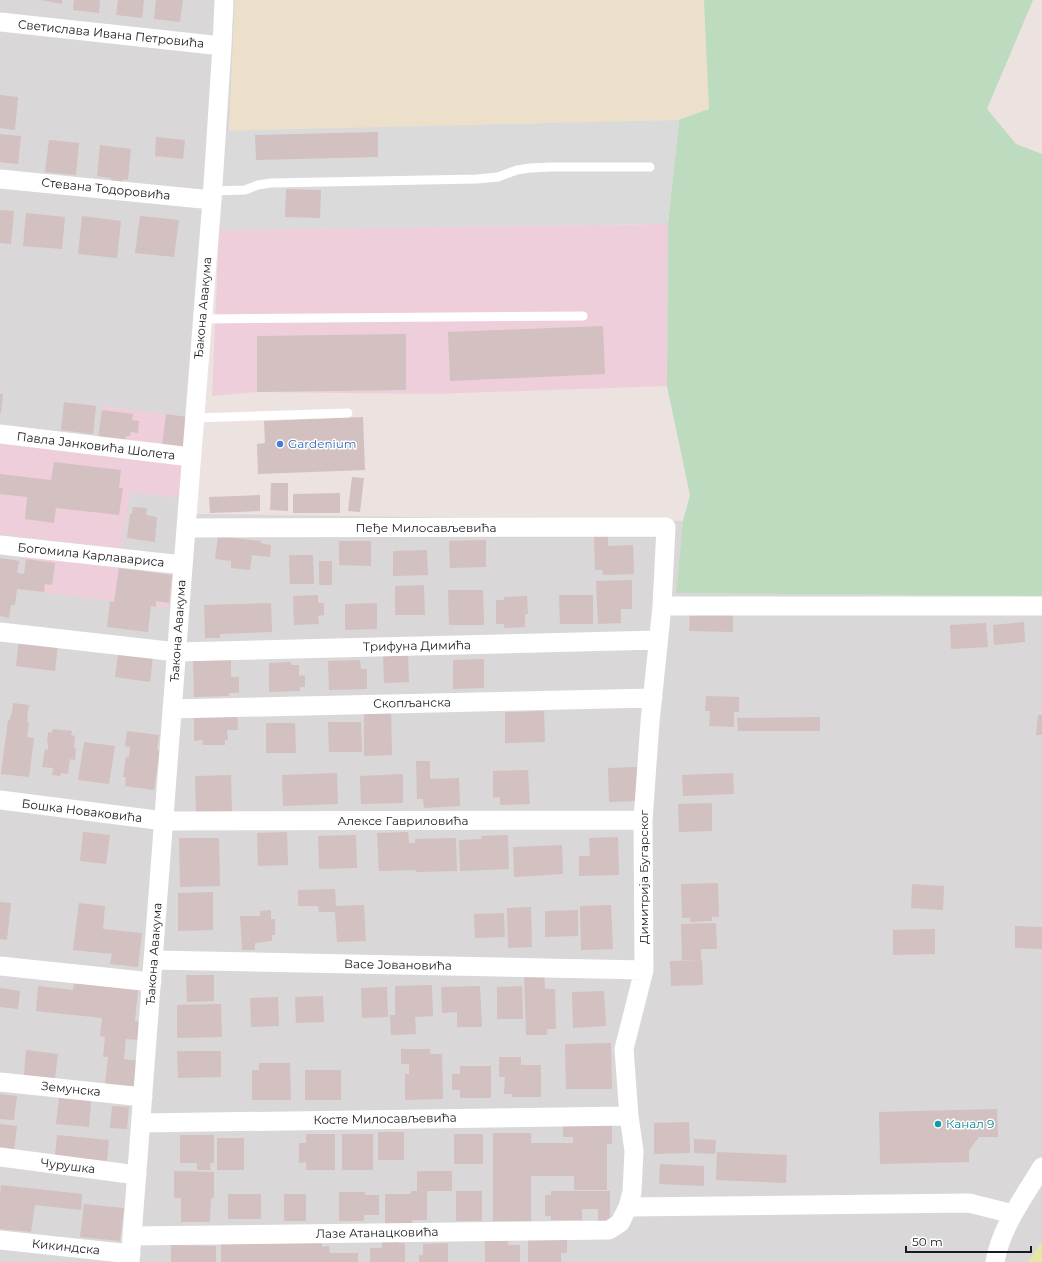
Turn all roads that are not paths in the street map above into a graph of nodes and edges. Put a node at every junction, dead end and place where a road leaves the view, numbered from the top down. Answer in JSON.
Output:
{"nodes":[{"id":1,"x":224,"y":0,"type":"edge"},
{"id":2,"x":0,"y":22,"type":"edge"},
{"id":3,"x":222,"y":46,"type":"junction"},
{"id":4,"x":650,"y":167,"type":"dead end"},
{"id":5,"x":0,"y":179,"type":"edge"},
{"id":6,"x":212,"y":196,"type":"junction"},
{"id":7,"x":583,"y":316,"type":"dead end"},
{"id":8,"x":202,"y":319,"type":"junction"},
{"id":9,"x":348,"y":413,"type":"dead end"},
{"id":10,"x":194,"y":418,"type":"junction"},
{"id":11,"x":0,"y":434,"type":"edge"},
{"id":12,"x":191,"y":457,"type":"junction"},
{"id":13,"x":666,"y":527,"type":"joint"},
{"id":14,"x":186,"y":528,"type":"junction"},
{"id":15,"x":0,"y":545,"type":"edge"},
{"id":16,"x":183,"y":566,"type":"junction"},
{"id":17,"x":662,"y":606,"type":"junction"},
{"id":18,"x":1042,"y":606,"type":"edge"},
{"id":19,"x":0,"y":632,"type":"edge"},
{"id":20,"x":658,"y":640,"type":"junction"},
{"id":21,"x":176,"y":652,"type":"junction"},
{"id":22,"x":653,"y":698,"type":"junction"},
{"id":23,"x":172,"y":709,"type":"junction"},
{"id":24,"x":0,"y":800,"type":"edge"},
{"id":25,"x":643,"y":820,"type":"junction"},
{"id":26,"x":164,"y":821,"type":"junction"},
{"id":27,"x":153,"y":960,"type":"junction"},
{"id":28,"x":0,"y":966,"type":"edge"},
{"id":29,"x":644,"y":970,"type":"junction"},
{"id":30,"x":152,"y":982,"type":"junction"},
{"id":31,"x":0,"y":1082,"type":"edge"},
{"id":32,"x":143,"y":1097,"type":"junction"},
{"id":33,"x":629,"y":1116,"type":"junction"},
{"id":34,"x":141,"y":1123,"type":"junction"},
{"id":35,"x":0,"y":1157,"type":"edge"},
{"id":36,"x":1042,"y":1167,"type":"edge"},
{"id":37,"x":137,"y":1175,"type":"junction"},
{"id":38,"x":1013,"y":1214,"type":"junction"},
{"id":39,"x":624,"y":1215,"type":"junction"},
{"id":40,"x":0,"y":1240,"type":"edge"},
{"id":41,"x":131,"y":1251,"type":"edge"},
{"id":42,"x":995,"y":1262,"type":"edge"}],
"edges":[{"from":1,"to":3,"type":"street","name":"Ђакона Авакума"},
{"from":2,"to":3,"type":"street","name":"Светислава Ивана Петровића"},
{"from":3,"to":6,"type":"street","name":"Ђакона Авакума"},
{"from":4,"to":6,"type":"lane"},
{"from":5,"to":6,"type":"street","name":"Стевана Тодоровића"},
{"from":6,"to":8,"type":"street","name":"Ђакона Авакума"},
{"from":7,"to":8,"type":"lane"},
{"from":8,"to":10,"type":"street","name":"Ђакона Авакума"},
{"from":9,"to":10,"type":"lane"},
{"from":10,"to":12,"type":"street","name":"Ђакона Авакума"},
{"from":11,"to":12,"type":"street","name":"Павла Јанковића Шолета"},
{"from":12,"to":14,"type":"street","name":"Ђакона Авакума"},
{"from":13,"to":14,"type":"street","name":"Пеђе Милосављевића"},
{"from":13,"to":17,"type":"street","name":"Димитрија Бугарског"},
{"from":14,"to":16,"type":"street","name":"Ђакона Авакума"},
{"from":15,"to":16,"type":"street","name":"Богомила Карлавариса"},
{"from":16,"to":21,"type":"street","name":"Ђакона Авакума"},
{"from":17,"to":18,"type":"street"},
{"from":17,"to":20,"type":"street","name":"Димитрија Бугарског"},
{"from":19,"to":21,"type":"street","name":"Трифуна Димића"},
{"from":20,"to":21,"type":"street","name":"Трифуна Димића"},
{"from":20,"to":22,"type":"street","name":"Димитрија Бугарског"},
{"from":21,"to":23,"type":"street","name":"Ђакона Авакума"},
{"from":22,"to":23,"type":"street","name":"Скопљанска"},
{"from":22,"to":25,"type":"street","name":"Димитрија Бугарског"},
{"from":23,"to":26,"type":"street","name":"Ђакона Авакума"},
{"from":24,"to":26,"type":"street","name":"Бошка Новаковића"},
{"from":25,"to":26,"type":"street","name":"Алексе Гавриловића"},
{"from":25,"to":29,"type":"street","name":"Димитрија Бугарског"},
{"from":26,"to":27,"type":"street","name":"Ђакона Авакума"},
{"from":27,"to":29,"type":"street","name":"Васе Јовановића"},
{"from":27,"to":30,"type":"street","name":"Ђакона Авакума"},
{"from":28,"to":30,"type":"street"},
{"from":29,"to":33,"type":"street","name":"Димитрија Бугарског"},
{"from":30,"to":32,"type":"street","name":"Ђакона Авакума"},
{"from":31,"to":32,"type":"street","name":"Земунска"},
{"from":32,"to":34,"type":"street","name":"Ђакона Авакума"},
{"from":33,"to":34,"type":"street","name":"Косте Милосављевића"},
{"from":33,"to":39,"type":"street","name":"Димитрија Бугарског"},
{"from":34,"to":37,"type":"street","name":"Ђакона Авакума"},
{"from":35,"to":37,"type":"street","name":"Чурушка"},
{"from":36,"to":38,"type":"street"},
{"from":37,"to":41,"type":"street","name":"Ђакона Авакума"},
{"from":38,"to":39,"type":"street"},
{"from":38,"to":42,"type":"street"},
{"from":39,"to":41,"type":"street","name":"Лазе Атанацковића"},
{"from":40,"to":41,"type":"street","name":"Кикиндска"}]}
